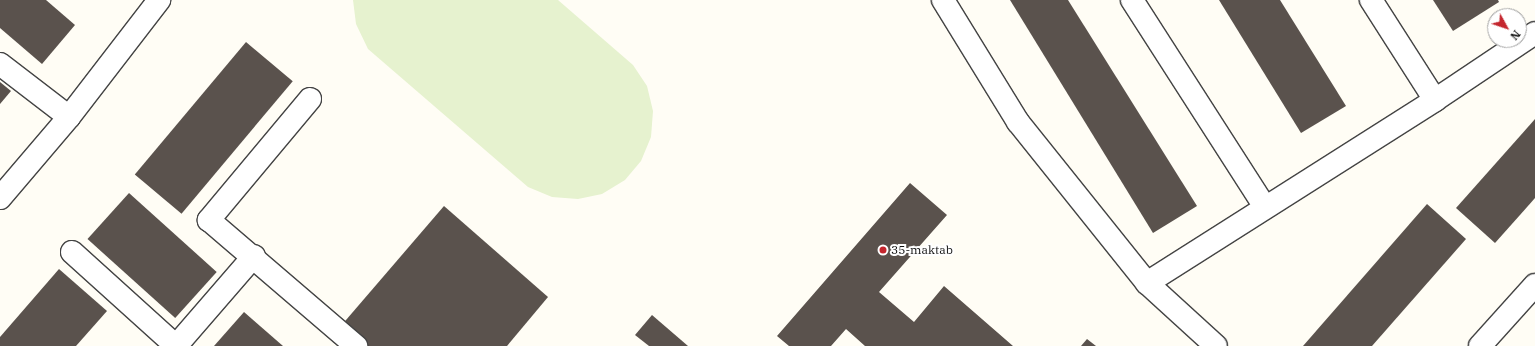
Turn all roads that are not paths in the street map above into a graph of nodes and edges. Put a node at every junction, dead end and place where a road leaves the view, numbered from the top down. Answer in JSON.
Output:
{"nodes":[{"id":1,"x":159,"y":0,"type":"edge"},
{"id":2,"x":942,"y":0,"type":"edge"},
{"id":3,"x":1132,"y":0,"type":"edge"},
{"id":4,"x":1371,"y":0,"type":"edge"},
{"id":5,"x":1535,"y":33,"type":"edge"},
{"id":6,"x":0,"y":64,"type":"edge"},
{"id":7,"x":310,"y":99,"type":"dead end"},
{"id":8,"x":1435,"y":100,"type":"junction"},
{"id":9,"x":69,"y":117,"type":"junction"},
{"id":10,"x":0,"y":198,"type":"edge"},
{"id":11,"x":1264,"y":206,"type":"junction"},
{"id":12,"x":72,"y":252,"type":"dead end"},
{"id":13,"x":254,"y":256,"type":"junction"},
{"id":14,"x":1147,"y":283,"type":"junction"},
{"id":15,"x":1535,"y":285,"type":"edge"},
{"id":16,"x":348,"y":344,"type":"edge"},
{"id":17,"x":176,"y":346,"type":"edge"},
{"id":18,"x":1216,"y":346,"type":"edge"},
{"id":19,"x":1480,"y":346,"type":"edge"}],
"edges":[{"from":1,"to":9,"type":"street"},
{"from":2,"to":14,"type":"street"},
{"from":3,"to":11,"type":"street"},
{"from":4,"to":8,"type":"street"},
{"from":5,"to":8,"type":"street"},
{"from":6,"to":9,"type":"street"},
{"from":7,"to":13,"type":"street"},
{"from":8,"to":11,"type":"street"},
{"from":9,"to":10,"type":"street"},
{"from":11,"to":14,"type":"street"},
{"from":12,"to":17,"type":"street"},
{"from":13,"to":16,"type":"street"},
{"from":13,"to":17,"type":"street"},
{"from":14,"to":18,"type":"street"},
{"from":15,"to":19,"type":"street"}]}
